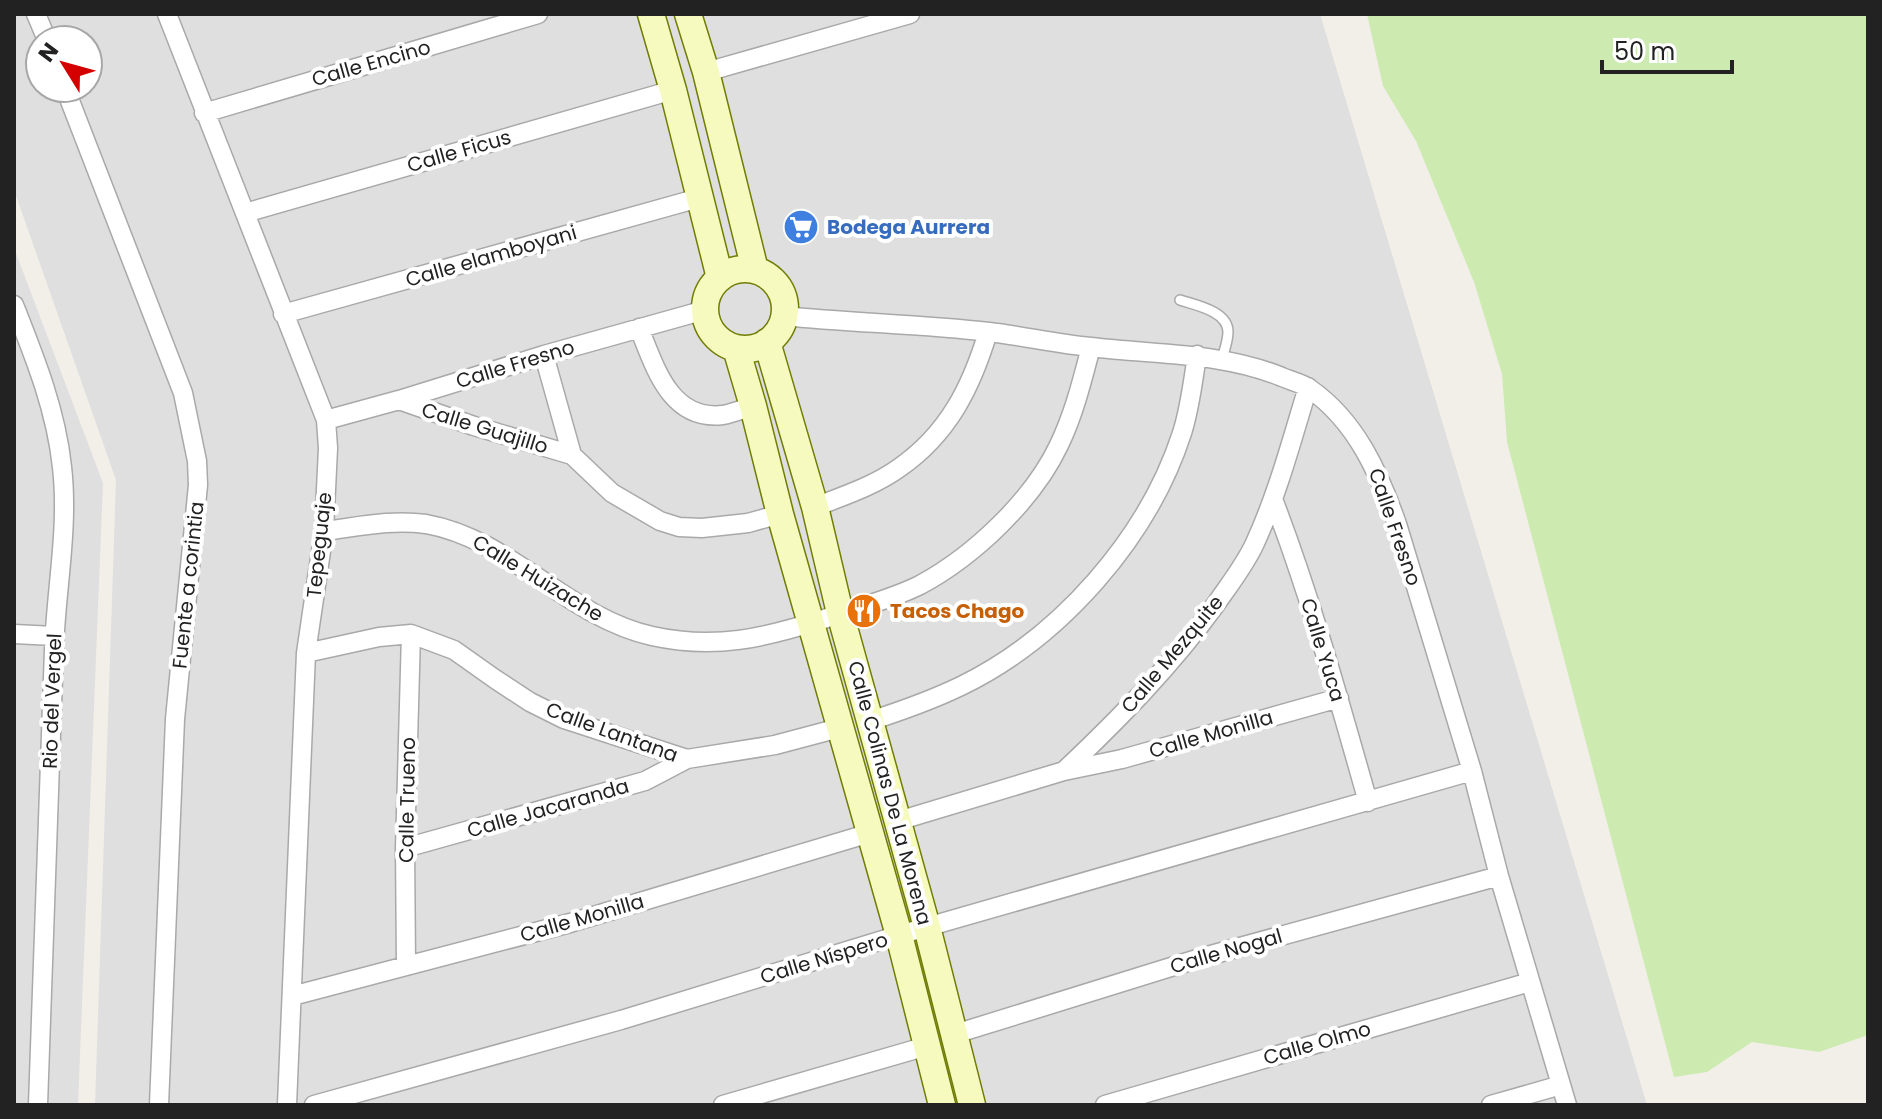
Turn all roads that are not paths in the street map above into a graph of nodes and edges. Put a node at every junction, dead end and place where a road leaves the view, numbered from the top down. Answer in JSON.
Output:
{"nodes":[{"id":1,"x":167,"y":14,"type":"edge"},
{"id":2,"x":538,"y":14,"type":"edge"},
{"id":3,"x":651,"y":14,"type":"edge"},
{"id":4,"x":688,"y":14,"type":"edge"},
{"id":5,"x":910,"y":14,"type":"edge"},
{"id":6,"x":706,"y":72,"type":"junction"},
{"id":7,"x":673,"y":90,"type":"junction"},
{"id":8,"x":71,"y":104,"type":"edge"},
{"id":9,"x":204,"y":113,"type":"junction"},
{"id":10,"x":699,"y":198,"type":"junction"},
{"id":11,"x":245,"y":213,"type":"junction"},
{"id":12,"x":755,"y":270,"type":"junction"},
{"id":13,"x":720,"y":278,"type":"junction"},
{"id":14,"x":1180,"y":300,"type":"dead end"},
{"id":15,"x":14,"y":305,"type":"edge"},
{"id":16,"x":705,"y":310,"type":"junction"},
{"id":17,"x":283,"y":314,"type":"junction"},
{"id":18,"x":784,"y":316,"type":"junction"},
{"id":19,"x":639,"y":328,"type":"junction"},
{"id":20,"x":988,"y":332,"type":"junction"},
{"id":21,"x":767,"y":342,"type":"junction"},
{"id":22,"x":1091,"y":347,"type":"junction"},
{"id":23,"x":736,"y":348,"type":"junction"},
{"id":24,"x":544,"y":355,"type":"junction"},
{"id":25,"x":1197,"y":355,"type":"junction"},
{"id":26,"x":1222,"y":359,"type":"junction"},
{"id":27,"x":1308,"y":387,"type":"junction"},
{"id":28,"x":399,"y":400,"type":"junction"},
{"id":29,"x":753,"y":406,"type":"junction"},
{"id":30,"x":326,"y":420,"type":"junction"},
{"id":31,"x":572,"y":455,"type":"junction"},
{"id":32,"x":1273,"y":499,"type":"junction"},
{"id":33,"x":815,"y":507,"type":"junction"},
{"id":34,"x":780,"y":514,"type":"junction"},
{"id":35,"x":324,"y":531,"type":"junction"},
{"id":36,"x":840,"y":613,"type":"junction"},
{"id":37,"x":812,"y":622,"type":"junction"},
{"id":38,"x":14,"y":634,"type":"edge"},
{"id":39,"x":411,"y":634,"type":"junction"},
{"id":40,"x":54,"y":636,"type":"junction"},
{"id":41,"x":306,"y":653,"type":"junction"},
{"id":42,"x":1339,"y":698,"type":"junction"},
{"id":43,"x":870,"y":721,"type":"junction"},
{"id":44,"x":839,"y":728,"type":"junction"},
{"id":45,"x":687,"y":759,"type":"junction"},
{"id":46,"x":1064,"y":771,"type":"junction"},
{"id":47,"x":1472,"y":771,"type":"junction"},
{"id":48,"x":1368,"y":802,"type":"junction"},
{"id":49,"x":898,"y":821,"type":"junction"},
{"id":50,"x":870,"y":833,"type":"junction"},
{"id":51,"x":405,"y":848,"type":"junction"},
{"id":52,"x":1499,"y":876,"type":"junction"},
{"id":53,"x":927,"y":927,"type":"junction"},
{"id":54,"x":899,"y":935,"type":"junction"},
{"id":55,"x":406,"y":965,"type":"junction"},
{"id":56,"x":1530,"y":982,"type":"junction"},
{"id":57,"x":292,"y":996,"type":"junction"},
{"id":58,"x":955,"y":1034,"type":"junction"},
{"id":59,"x":927,"y":1046,"type":"junction"},
{"id":60,"x":1561,"y":1085,"type":"junction"},
{"id":61,"x":38,"y":1105,"type":"edge"},
{"id":62,"x":159,"y":1105,"type":"edge"},
{"id":63,"x":287,"y":1105,"type":"edge"},
{"id":64,"x":314,"y":1105,"type":"edge"},
{"id":65,"x":723,"y":1105,"type":"edge"},
{"id":66,"x":942,"y":1105,"type":"edge"},
{"id":67,"x":972,"y":1105,"type":"edge"},
{"id":68,"x":1105,"y":1105,"type":"edge"},
{"id":69,"x":1491,"y":1105,"type":"edge"},
{"id":70,"x":1567,"y":1105,"type":"edge"}],
"edges":[{"from":1,"to":9,"type":"street","name":"Tepeguaje"},
{"from":2,"to":9,"type":"street","name":"Calle Encino"},
{"from":3,"to":7,"type":"street"},
{"from":4,"to":6,"type":"street"},
{"from":5,"to":6,"type":"street"},
{"from":6,"to":12,"type":"street"},
{"from":7,"to":10,"type":"street"},
{"from":7,"to":11,"type":"street","name":"Calle Ficus"},
{"from":8,"to":62,"type":"street","name":"Fuente a corintia"},
{"from":9,"to":11,"type":"street","name":"Tepeguaje"},
{"from":10,"to":13,"type":"street"},
{"from":10,"to":17,"type":"street","name":"Calle elamboyani"},
{"from":11,"to":17,"type":"street","name":"Tepeguaje"},
{"from":12,"to":13,"type":"street"},
{"from":12,"to":18,"type":"street"},
{"from":13,"to":16,"type":"street"},
{"from":14,"to":26,"type":"lane"},
{"from":15,"to":40,"type":"street","name":"Rio del Vergel"},
{"from":16,"to":19,"type":"street","name":"Calle Fresno"},
{"from":16,"to":23,"type":"street"},
{"from":17,"to":30,"type":"street","name":"Tepeguaje"},
{"from":18,"to":20,"type":"street","name":"Calle Fresno"},
{"from":18,"to":21,"type":"street"},
{"from":19,"to":24,"type":"street","name":"Calle Fresno"},
{"from":19,"to":29,"type":"street"},
{"from":20,"to":22,"type":"street","name":"Calle Fresno"},
{"from":20,"to":33,"type":"street"},
{"from":21,"to":23,"type":"street"},
{"from":21,"to":33,"type":"street","name":"Calle Colinas De La Morena"},
{"from":22,"to":25,"type":"street","name":"Calle Fresno"},
{"from":22,"to":36,"type":"street","name":"Calle Huizache"},
{"from":23,"to":29,"type":"street","name":"Calle Colinas De La Morena"},
{"from":24,"to":28,"type":"street","name":"Calle Fresno"},
{"from":24,"to":31,"type":"street","name":"Calle Guajillo"},
{"from":25,"to":26,"type":"street","name":"Calle Fresno"},
{"from":25,"to":43,"type":"street"},
{"from":26,"to":27,"type":"street","name":"Calle Fresno"},
{"from":27,"to":32,"type":"street","name":"Calle Mezquite"},
{"from":27,"to":47,"type":"street","name":"Calle Fresno"},
{"from":28,"to":30,"type":"street","name":"Calle Fresno"},
{"from":28,"to":31,"type":"street","name":"Calle Guajillo"},
{"from":29,"to":34,"type":"street","name":"Calle Colinas De La Morena"},
{"from":30,"to":35,"type":"street","name":"Tepeguaje"},
{"from":31,"to":34,"type":"street","name":"Calle Guajillo"},
{"from":32,"to":42,"type":"street","name":"Calle Yuca"},
{"from":32,"to":46,"type":"street","name":"Calle Mezquite"},
{"from":33,"to":36,"type":"street","name":"Calle Colinas De La Morena"},
{"from":34,"to":37,"type":"street","name":"Calle Colinas De La Morena"},
{"from":35,"to":37,"type":"street","name":"Calle Huizache"},
{"from":35,"to":41,"type":"street","name":"Tepeguaje"},
{"from":36,"to":37,"type":"street","name":"Calle Huizache"},
{"from":36,"to":43,"type":"street","name":"Calle Colinas De La Morena"},
{"from":37,"to":44,"type":"street","name":"Calle Colinas De La Morena"},
{"from":38,"to":40,"type":"street"},
{"from":39,"to":41,"type":"street","name":"Calle Lantana"},
{"from":39,"to":45,"type":"street","name":"Calle Lantana"},
{"from":39,"to":51,"type":"street","name":"Calle Trueno"},
{"from":40,"to":61,"type":"street","name":"Rio del Vergel"},
{"from":41,"to":57,"type":"street","name":"Tepeguaje"},
{"from":42,"to":46,"type":"street","name":"Calle Monilla"},
{"from":42,"to":48,"type":"street","name":"Calle Yuca"},
{"from":43,"to":49,"type":"street","name":"Calle Colinas De La Morena"},
{"from":44,"to":45,"type":"street","name":"Calle Lantana"},
{"from":44,"to":50,"type":"street","name":"Calle Colinas De La Morena"},
{"from":45,"to":51,"type":"street","name":"Calle Jacaranda"},
{"from":46,"to":49,"type":"street","name":"Calle Monilla"},
{"from":47,"to":48,"type":"street","name":"Calle Níspero"},
{"from":47,"to":52,"type":"street","name":"Calle Fresno"},
{"from":48,"to":53,"type":"street","name":"Calle Níspero"},
{"from":49,"to":53,"type":"street","name":"Calle Colinas De La Morena"},
{"from":50,"to":54,"type":"street","name":"Calle Colinas De La Morena"},
{"from":50,"to":55,"type":"street","name":"Calle Monilla"},
{"from":51,"to":55,"type":"street","name":"Calle Trueno"},
{"from":52,"to":56,"type":"street","name":"Calle Fresno"},
{"from":52,"to":58,"type":"street","name":"Calle Nogal"},
{"from":53,"to":54,"type":"street","name":"Calle Níspero"},
{"from":53,"to":58,"type":"street","name":"Calle Colinas De La Morena"},
{"from":54,"to":59,"type":"street","name":"Calle Colinas De La Morena"},
{"from":54,"to":64,"type":"street","name":"Calle Níspero"},
{"from":55,"to":57,"type":"street","name":"Calle Monilla"},
{"from":56,"to":60,"type":"street","name":"Calle Fresno"},
{"from":56,"to":68,"type":"street","name":"Calle Olmo"},
{"from":57,"to":63,"type":"street","name":"Tepeguaje"},
{"from":58,"to":67,"type":"street","name":"Calle Colinas De La Morena"},
{"from":59,"to":65,"type":"street"},
{"from":59,"to":66,"type":"street","name":"Calle Colinas De La Morena"},
{"from":60,"to":69,"type":"street"},
{"from":60,"to":70,"type":"street","name":"Calle Fresno"}]}
